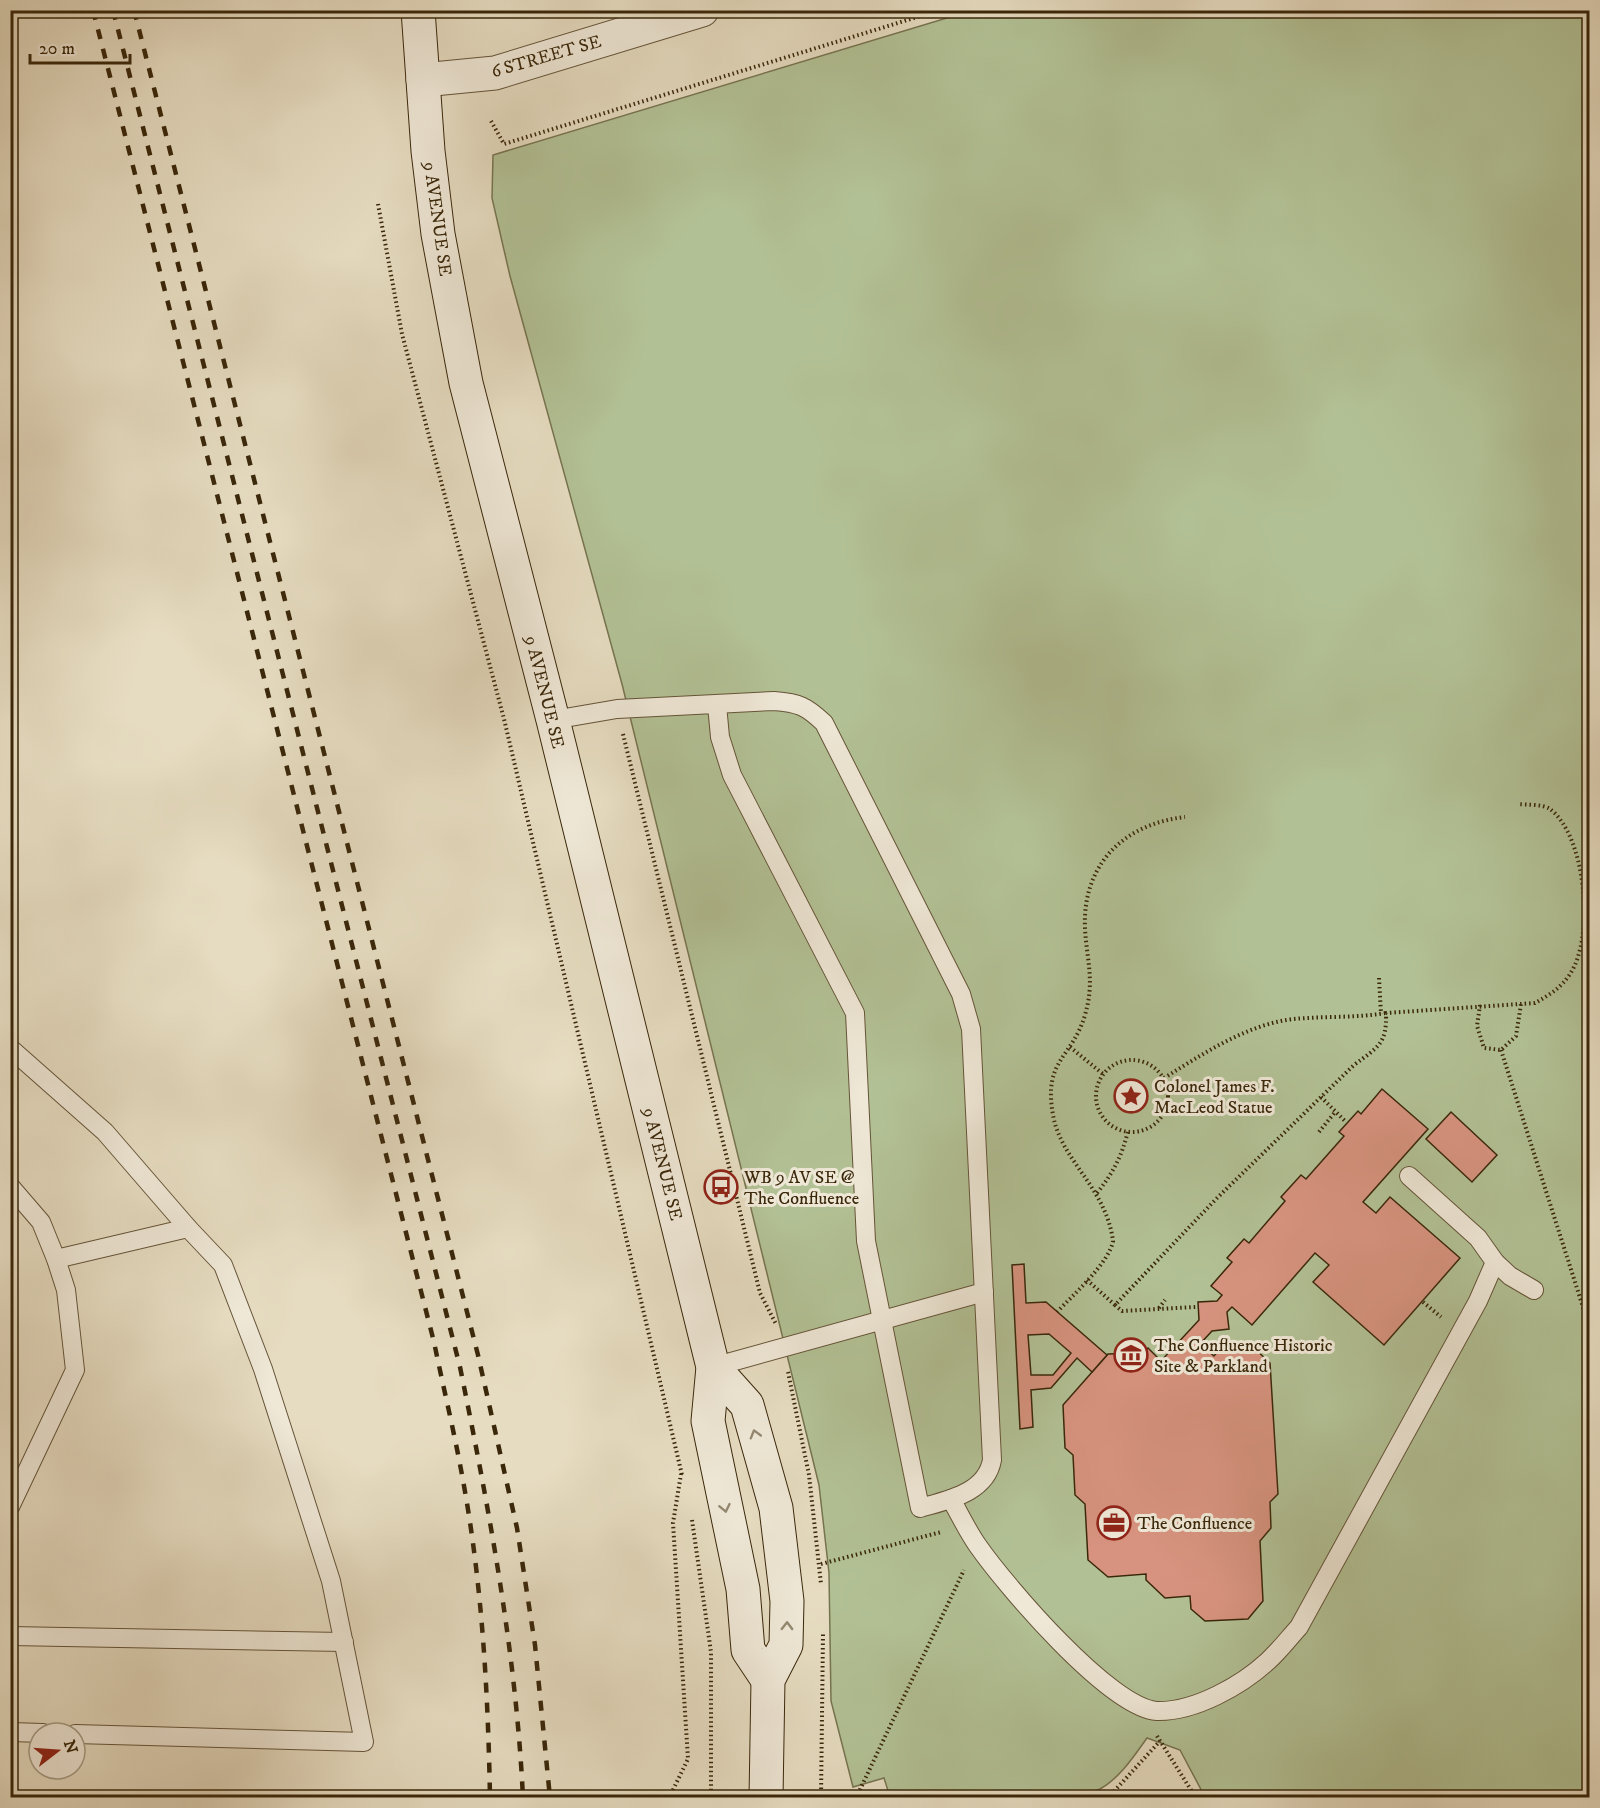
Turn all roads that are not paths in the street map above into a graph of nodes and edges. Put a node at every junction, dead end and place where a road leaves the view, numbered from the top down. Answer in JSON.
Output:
{"nodes":[{"id":1,"x":418,"y":10,"type":"edge"},
{"id":2,"x":702,"y":10,"type":"edge"},
{"id":3,"x":423,"y":80,"type":"junction"},
{"id":4,"x":717,"y":705,"type":"junction"},
{"id":5,"x":553,"y":720,"type":"junction"},
{"id":6,"x":10,"y":1048,"type":"edge"},
{"id":7,"x":1409,"y":1176,"type":"dead end"},
{"id":8,"x":10,"y":1186,"type":"edge"},
{"id":9,"x":188,"y":1228,"type":"junction"},
{"id":10,"x":56,"y":1259,"type":"junction"},
{"id":11,"x":1495,"y":1262,"type":"junction"},
{"id":12,"x":1534,"y":1290,"type":"dead end"},
{"id":13,"x":984,"y":1292,"type":"junction"},
{"id":14,"x":881,"y":1321,"type":"junction"},
{"id":15,"x":713,"y":1368,"type":"junction"},
{"id":16,"x":951,"y":1499,"type":"junction"},
{"id":17,"x":10,"y":1507,"type":"edge"},
{"id":18,"x":10,"y":1636,"type":"edge"},
{"id":19,"x":344,"y":1642,"type":"junction"},
{"id":20,"x":768,"y":1680,"type":"junction"},
{"id":21,"x":10,"y":1732,"type":"edge"},
{"id":22,"x":27,"y":1733,"type":"edge"},
{"id":23,"x":87,"y":1734,"type":"edge"},
{"id":24,"x":766,"y":1797,"type":"edge"}],
"edges":[{"from":1,"to":3,"type":"main road","name":"9 AVENUE SE"},
{"from":2,"to":3,"type":"main road","name":"6 STREET SE"},
{"from":3,"to":5,"type":"main road","name":"9 AVENUE SE"},
{"from":4,"to":5,"type":"lane"},
{"from":4,"to":13,"type":"lane"},
{"from":4,"to":14,"type":"lane"},
{"from":5,"to":15,"type":"main road","name":"9 AVENUE SE"},
{"from":6,"to":9,"type":"lane"},
{"from":7,"to":11,"type":"lane"},
{"from":8,"to":10,"type":"lane"},
{"from":9,"to":10,"type":"lane"},
{"from":9,"to":19,"type":"lane"},
{"from":10,"to":17,"type":"lane"},
{"from":11,"to":12,"type":"lane"},
{"from":11,"to":16,"type":"lane"},
{"from":13,"to":14,"type":"lane"},
{"from":13,"to":16,"type":"lane"},
{"from":14,"to":15,"type":"lane"},
{"from":14,"to":16,"type":"lane"},
{"from":15,"to":20,"type":"main road","name":"9 AVENUE SE","one_way":true},
{"from":20,"to":15,"type":"main road","name":"9 AVENUE SE","one_way":true},
{"from":18,"to":19,"type":"lane"},
{"from":19,"to":23,"type":"lane"},
{"from":20,"to":24,"type":"main road","name":"9 AVENUE SE"},
{"from":21,"to":22,"type":"lane"}]}
